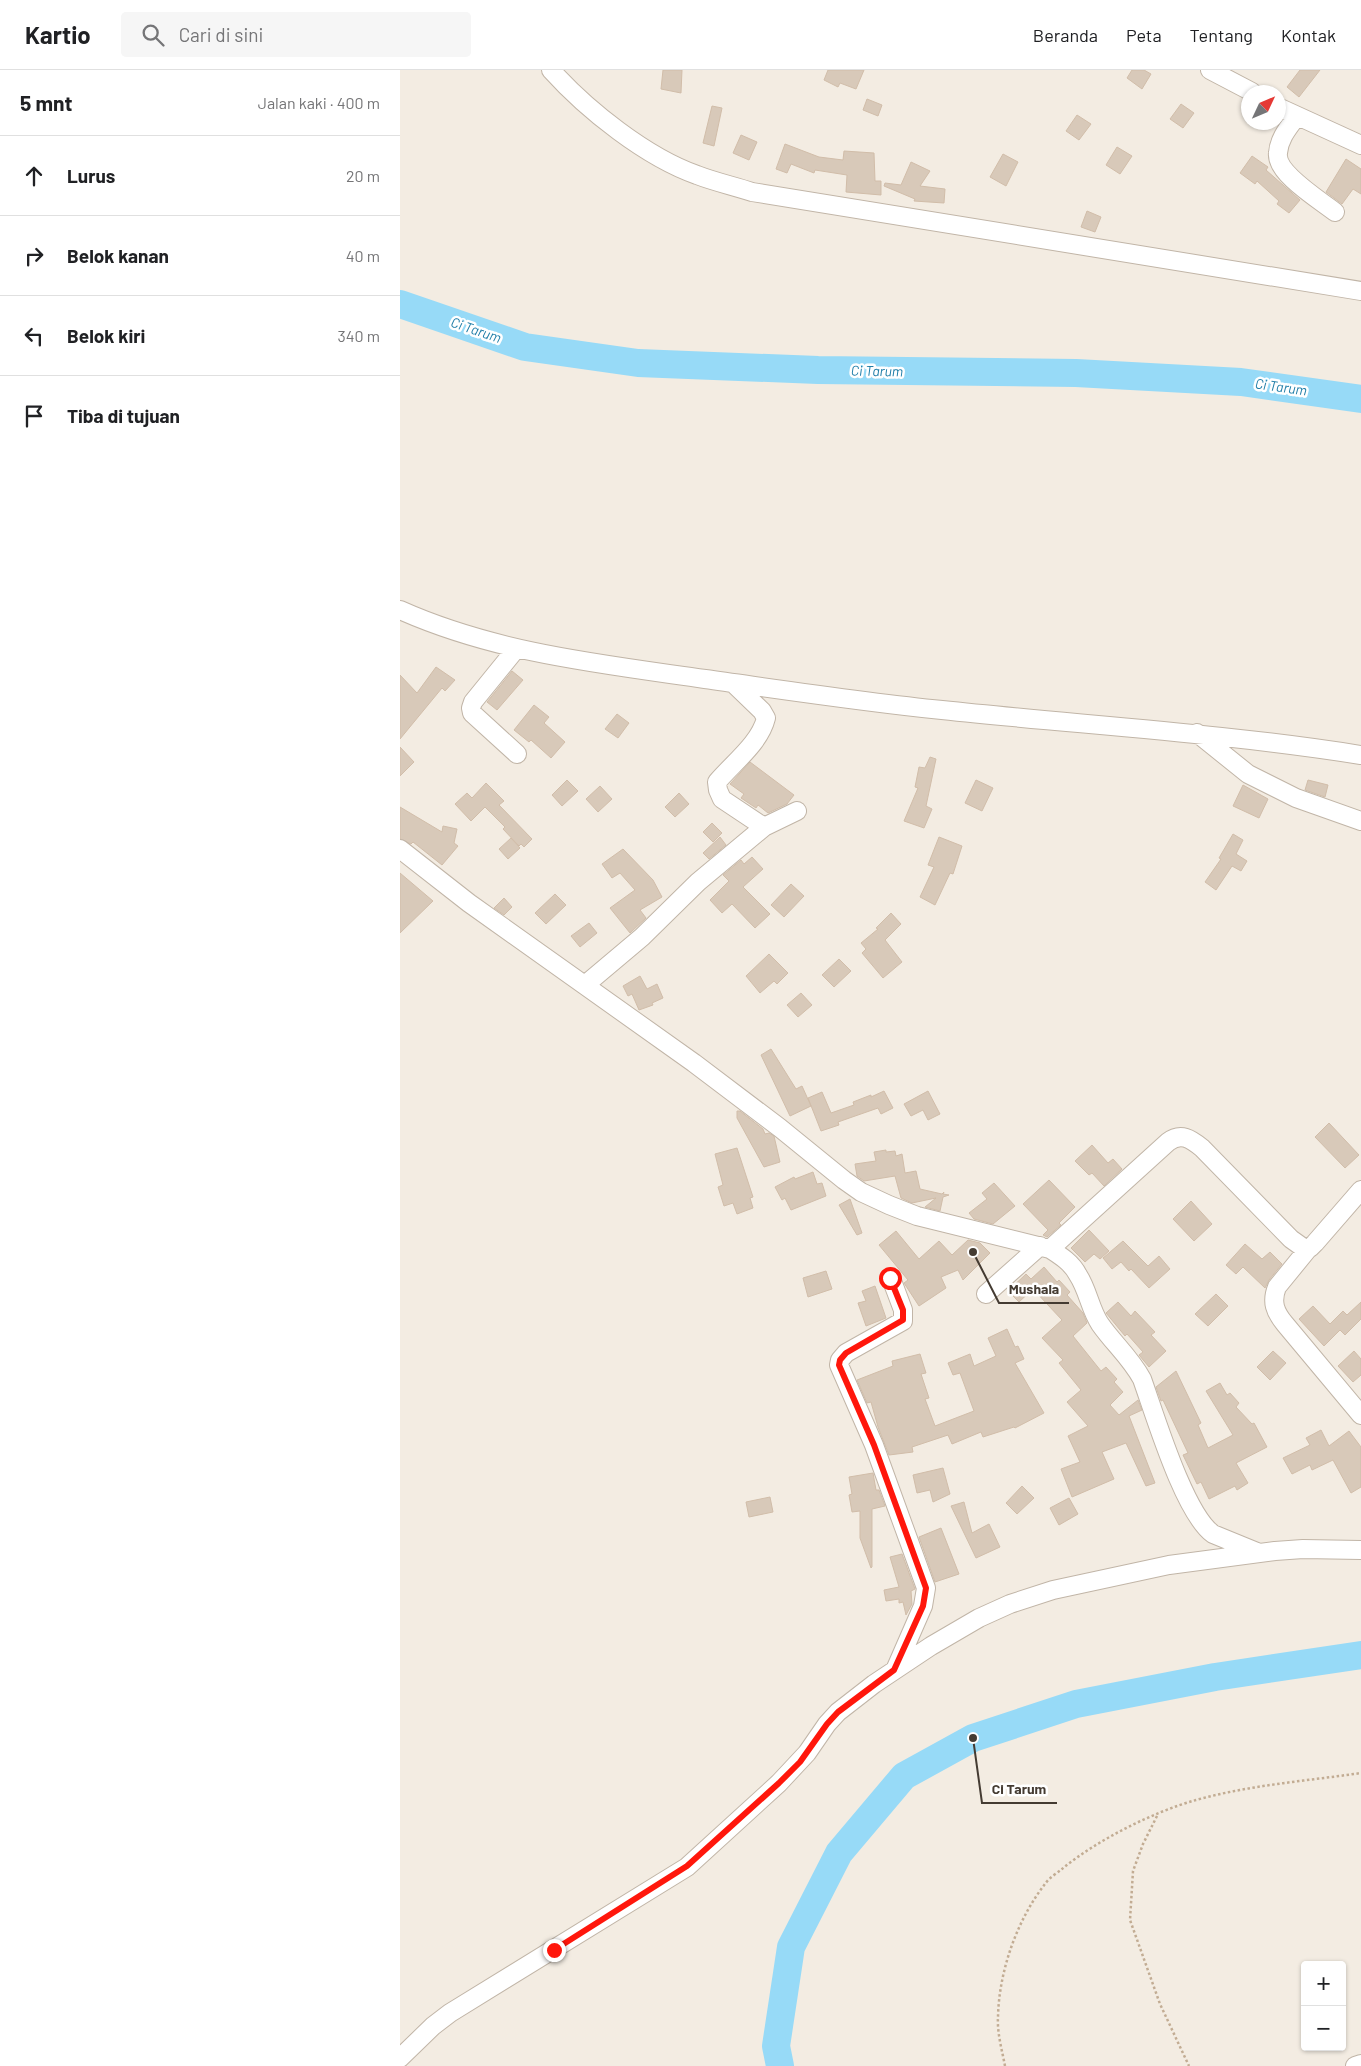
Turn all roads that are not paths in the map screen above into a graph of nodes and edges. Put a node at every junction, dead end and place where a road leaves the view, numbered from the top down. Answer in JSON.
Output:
{"nodes":[{"id":1,"x":551,"y":70,"type":"edge"},
{"id":2,"x":1210,"y":70,"type":"edge"},
{"id":3,"x":1241,"y":86,"type":"edge"},
{"id":4,"x":1286,"y":110,"type":"edge"},
{"id":5,"x":1297,"y":116,"type":"junction"},
{"id":6,"x":1361,"y":145,"type":"edge"},
{"id":7,"x":1335,"y":212,"type":"dead end"},
{"id":8,"x":1361,"y":292,"type":"edge"},
{"id":9,"x":400,"y":610,"type":"edge"},
{"id":10,"x":516,"y":649,"type":"junction"},
{"id":11,"x":733,"y":683,"type":"junction"},
{"id":12,"x":1197,"y":733,"type":"junction"},
{"id":13,"x":517,"y":754,"type":"dead end"},
{"id":14,"x":1361,"y":755,"type":"edge"},
{"id":15,"x":797,"y":811,"type":"dead end"},
{"id":16,"x":1361,"y":821,"type":"edge"},
{"id":17,"x":764,"y":827,"type":"junction"},
{"id":18,"x":400,"y":849,"type":"edge"},
{"id":19,"x":585,"y":985,"type":"junction"},
{"id":20,"x":1361,"y":1190,"type":"edge"},
{"id":21,"x":1045,"y":1247,"type":"junction"},
{"id":22,"x":1308,"y":1249,"type":"junction"},
{"id":23,"x":890,"y":1278,"type":"dead end"},
{"id":24,"x":986,"y":1294,"type":"dead end"},
{"id":25,"x":1361,"y":1415,"type":"edge"},
{"id":26,"x":1361,"y":1550,"type":"edge"},
{"id":27,"x":1262,"y":1553,"type":"junction"},
{"id":28,"x":894,"y":1670,"type":"junction"},
{"id":29,"x":400,"y":2058,"type":"edge"},
{"id":30,"x":1361,"y":2064,"type":"edge"},
{"id":31,"x":1355,"y":2066,"type":"edge"}],
"edges":[{"from":1,"to":8,"type":"street"},
{"from":2,"to":3,"type":"street"},
{"from":4,"to":5,"type":"street"},
{"from":5,"to":6,"type":"street"},
{"from":5,"to":7,"type":"street"},
{"from":9,"to":10,"type":"street"},
{"from":10,"to":11,"type":"street"},
{"from":10,"to":13,"type":"street"},
{"from":11,"to":12,"type":"street"},
{"from":11,"to":17,"type":"street"},
{"from":12,"to":14,"type":"street"},
{"from":12,"to":16,"type":"street"},
{"from":15,"to":17,"type":"street"},
{"from":17,"to":19,"type":"street"},
{"from":18,"to":19,"type":"street"},
{"from":19,"to":21,"type":"street"},
{"from":20,"to":22,"type":"street"},
{"from":21,"to":22,"type":"street"},
{"from":21,"to":24,"type":"street"},
{"from":21,"to":27,"type":"street"},
{"from":22,"to":25,"type":"street"},
{"from":23,"to":28,"type":"street"},
{"from":26,"to":27,"type":"street"},
{"from":27,"to":28,"type":"street"},
{"from":28,"to":29,"type":"street"},
{"from":30,"to":31,"type":"street"}]}
